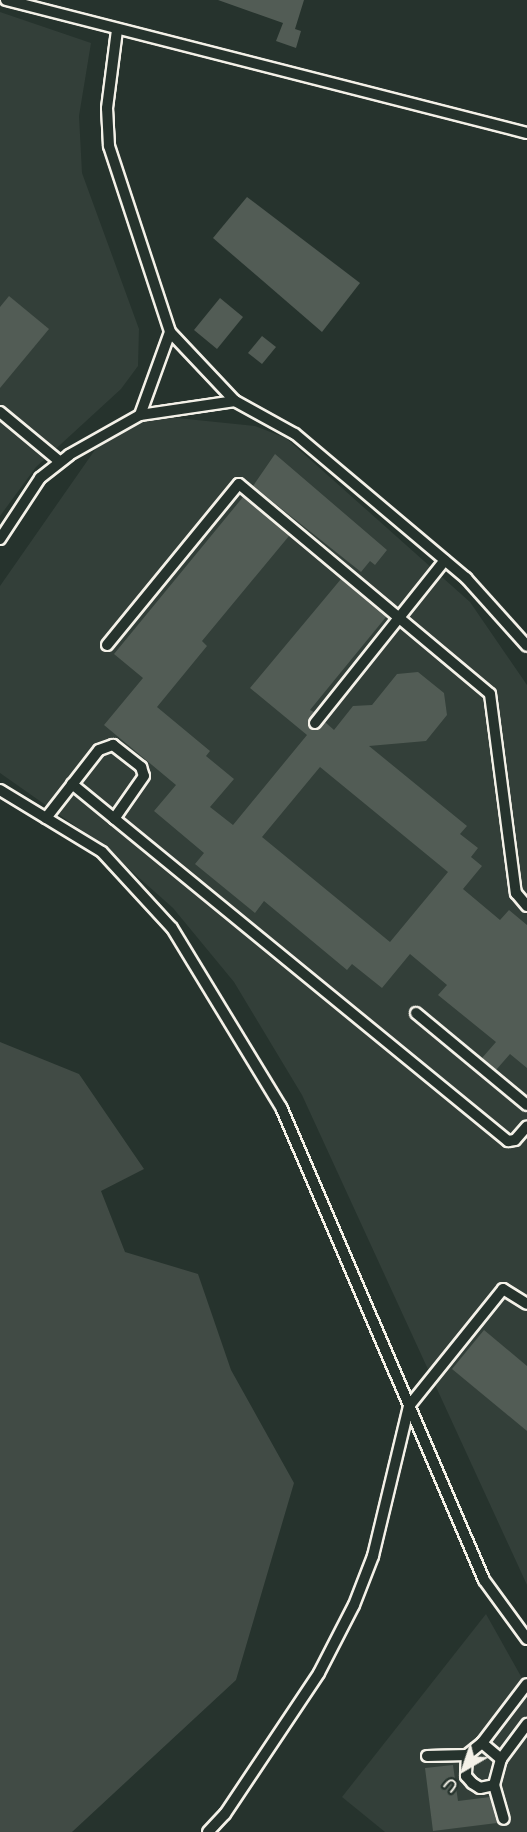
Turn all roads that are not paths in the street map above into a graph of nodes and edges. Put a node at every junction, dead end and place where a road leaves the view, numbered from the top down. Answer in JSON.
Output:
{"nodes":[{"id":1,"x":6,"y":0,"type":"edge"},
{"id":2,"x":117,"y":30,"type":"junction"},
{"id":3,"x":527,"y":133,"type":"edge"},
{"id":4,"x":170,"y":332,"type":"junction"},
{"id":5,"x":235,"y":401,"type":"junction"},
{"id":6,"x":0,"y":412,"type":"edge"},
{"id":7,"x":140,"y":415,"type":"junction"},
{"id":8,"x":59,"y":461,"type":"junction"},
{"id":9,"x":0,"y":538,"type":"edge"},
{"id":10,"x":445,"y":560,"type":"junction"},
{"id":11,"x":401,"y":617,"type":"junction"},
{"id":12,"x":107,"y":645,"type":"dead end"},
{"id":13,"x":527,"y":646,"type":"edge"},
{"id":14,"x":315,"y":723,"type":"dead end"},
{"id":15,"x":72,"y":784,"type":"junction"},
{"id":16,"x":0,"y":790,"type":"edge"},
{"id":17,"x":46,"y":818,"type":"junction"},
{"id":18,"x":114,"y":819,"type":"junction"},
{"id":19,"x":527,"y":906,"type":"edge"},
{"id":20,"x":416,"y":1013,"type":"dead end"},
{"id":21,"x":527,"y":1105,"type":"edge"},
{"id":22,"x":527,"y":1126,"type":"edge"},
{"id":23,"x":527,"y":1304,"type":"edge"},
{"id":24,"x":409,"y":1406,"type":"junction"},
{"id":25,"x":527,"y":1639,"type":"edge"},
{"id":26,"x":527,"y":1684,"type":"edge"},
{"id":27,"x":527,"y":1724,"type":"edge"},
{"id":28,"x":482,"y":1743,"type":"junction"},
{"id":29,"x":467,"y":1755,"type":"junction"},
{"id":30,"x":427,"y":1756,"type":"dead end"},
{"id":31,"x":501,"y":1759,"type":"junction"},
{"id":32,"x":495,"y":1784,"type":"junction"},
{"id":33,"x":504,"y":1819,"type":"dead end"},
{"id":34,"x":208,"y":1832,"type":"edge"}],
"edges":[{"from":1,"to":2,"type":"lane"},
{"from":2,"to":3,"type":"lane"},
{"from":2,"to":4,"type":"lane"},
{"from":4,"to":5,"type":"lane"},
{"from":4,"to":7,"type":"lane"},
{"from":5,"to":7,"type":"lane"},
{"from":5,"to":10,"type":"lane"},
{"from":6,"to":8,"type":"lane"},
{"from":7,"to":8,"type":"lane"},
{"from":8,"to":9,"type":"lane"},
{"from":10,"to":11,"type":"lane"},
{"from":10,"to":13,"type":"lane"},
{"from":11,"to":12,"type":"lane"},
{"from":11,"to":14,"type":"lane"},
{"from":11,"to":19,"type":"lane"},
{"from":15,"to":17,"type":"lane"},
{"from":15,"to":18,"type":"lane"},
{"from":15,"to":18,"type":"lane"},
{"from":16,"to":17,"type":"lane"},
{"from":17,"to":24,"type":"lane"},
{"from":18,"to":22,"type":"lane"},
{"from":20,"to":21,"type":"lane"},
{"from":23,"to":24,"type":"lane"},
{"from":24,"to":25,"type":"lane"},
{"from":24,"to":34,"type":"lane"},
{"from":26,"to":28,"type":"lane"},
{"from":27,"to":31,"type":"lane"},
{"from":28,"to":29,"type":"lane"},
{"from":28,"to":31,"type":"lane"},
{"from":29,"to":30,"type":"lane"},
{"from":29,"to":32,"type":"lane"},
{"from":31,"to":32,"type":"lane"},
{"from":32,"to":33,"type":"lane"}]}
